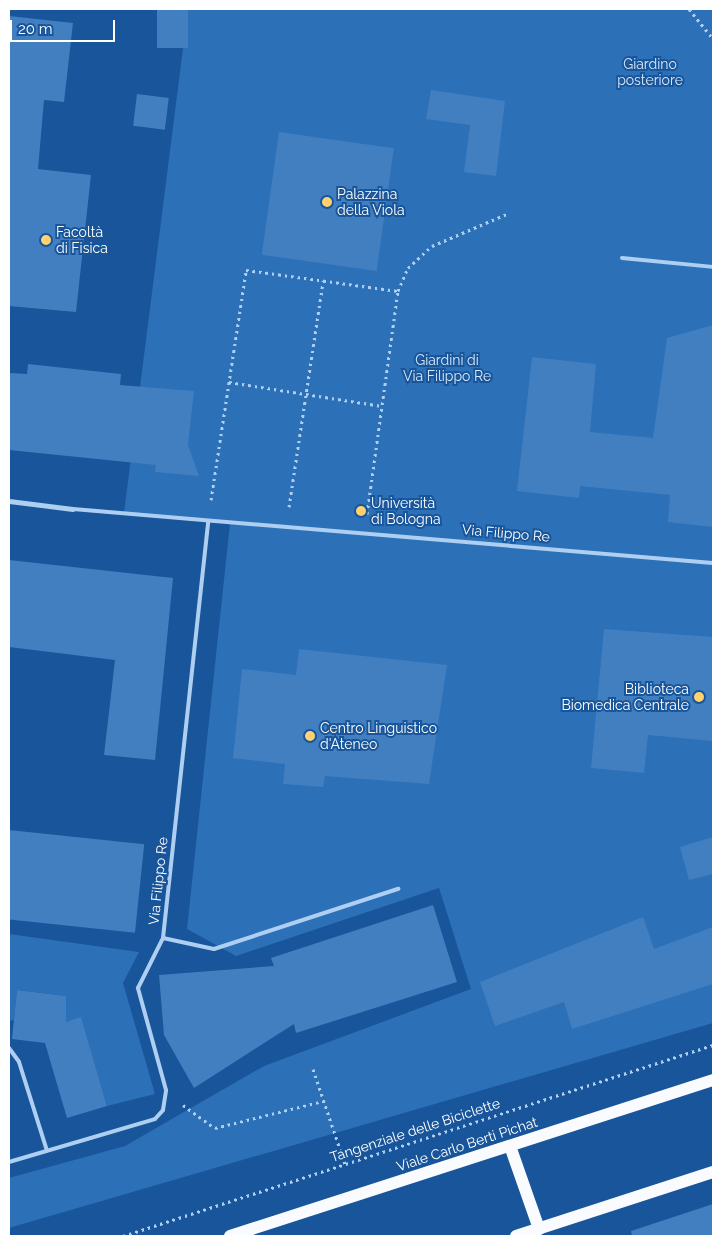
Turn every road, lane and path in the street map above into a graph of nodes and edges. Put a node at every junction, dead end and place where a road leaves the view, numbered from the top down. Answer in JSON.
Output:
{"nodes":[{"id":1,"x":690,"y":9,"type":"edge"},
{"id":2,"x":713,"y":40,"type":"edge"},
{"id":3,"x":509,"y":214,"type":"dead end"},
{"id":4,"x":622,"y":258,"type":"dead end"},
{"id":5,"x":713,"y":267,"type":"edge"},
{"id":6,"x":323,"y":280,"type":"junction"},
{"id":7,"x":398,"y":291,"type":"junction"},
{"id":8,"x":229,"y":382,"type":"junction"},
{"id":9,"x":306,"y":394,"type":"junction"},
{"id":10,"x":382,"y":406,"type":"junction"},
{"id":11,"x":9,"y":501,"type":"edge"},
{"id":12,"x":73,"y":509,"type":"joint"},
{"id":13,"x":208,"y":521,"type":"junction"},
{"id":14,"x":286,"y":527,"type":"junction"},
{"id":15,"x":365,"y":533,"type":"junction"},
{"id":16,"x":713,"y":563,"type":"edge"},
{"id":17,"x":398,"y":889,"type":"dead end"},
{"id":18,"x":163,"y":938,"type":"junction"},
{"id":19,"x":713,"y":1045,"type":"edge"},
{"id":20,"x":9,"y":1048,"type":"edge"},
{"id":21,"x":313,"y":1070,"type":"dead end"},
{"id":22,"x":713,"y":1080,"type":"edge"},
{"id":23,"x":166,"y":1090,"type":"junction"},
{"id":24,"x":324,"y":1101,"type":"junction"},
{"id":25,"x":510,"y":1146,"type":"junction"},
{"id":26,"x":47,"y":1151,"type":"junction"},
{"id":27,"x":9,"y":1162,"type":"edge"},
{"id":28,"x":345,"y":1164,"type":"junction"},
{"id":29,"x":713,"y":1172,"type":"edge"},
{"id":30,"x":538,"y":1229,"type":"junction"},
{"id":31,"x":123,"y":1236,"type":"edge"},
{"id":32,"x":230,"y":1236,"type":"edge"},
{"id":33,"x":516,"y":1236,"type":"edge"}],
"edges":[{"from":1,"to":2,"type":"path"},
{"from":3,"to":7,"type":"path"},
{"from":4,"to":5,"type":"lane"},
{"from":6,"to":7,"type":"path"},
{"from":6,"to":8,"type":"path"},
{"from":6,"to":9,"type":"path"},
{"from":7,"to":10,"type":"path"},
{"from":8,"to":9,"type":"path"},
{"from":8,"to":13,"type":"path"},
{"from":9,"to":10,"type":"path"},
{"from":9,"to":14,"type":"path"},
{"from":10,"to":15,"type":"path"},
{"from":11,"to":12,"type":"street","name":"Via Filippo Re"},
{"from":12,"to":13,"type":"lane","name":"Via Filippo Re"},
{"from":13,"to":14,"type":"lane","name":"Via Filippo Re"},
{"from":13,"to":18,"type":"lane","name":"Via Filippo Re"},
{"from":14,"to":15,"type":"lane","name":"Via Filippo Re"},
{"from":15,"to":16,"type":"lane","name":"Via Filippo Re"},
{"from":17,"to":18,"type":"lane"},
{"from":18,"to":23,"type":"lane","name":"Via Filippo Re"},
{"from":19,"to":28,"type":"path","name":"Tangenziale delle Biciclette"},
{"from":20,"to":26,"type":"lane"},
{"from":21,"to":24,"type":"path"},
{"from":22,"to":25,"type":"main road","name":"Viale Carlo Berti Pichat"},
{"from":23,"to":24,"type":"path"},
{"from":23,"to":26,"type":"lane"},
{"from":24,"to":28,"type":"path"},
{"from":25,"to":30,"type":"main road"},
{"from":25,"to":32,"type":"main road","name":"Viale Carlo Berti Pichat"},
{"from":26,"to":27,"type":"lane"},
{"from":28,"to":31,"type":"path","name":"Tangenziale delle Biciclette"},
{"from":29,"to":30,"type":"main road"},
{"from":30,"to":33,"type":"main road"}]}
